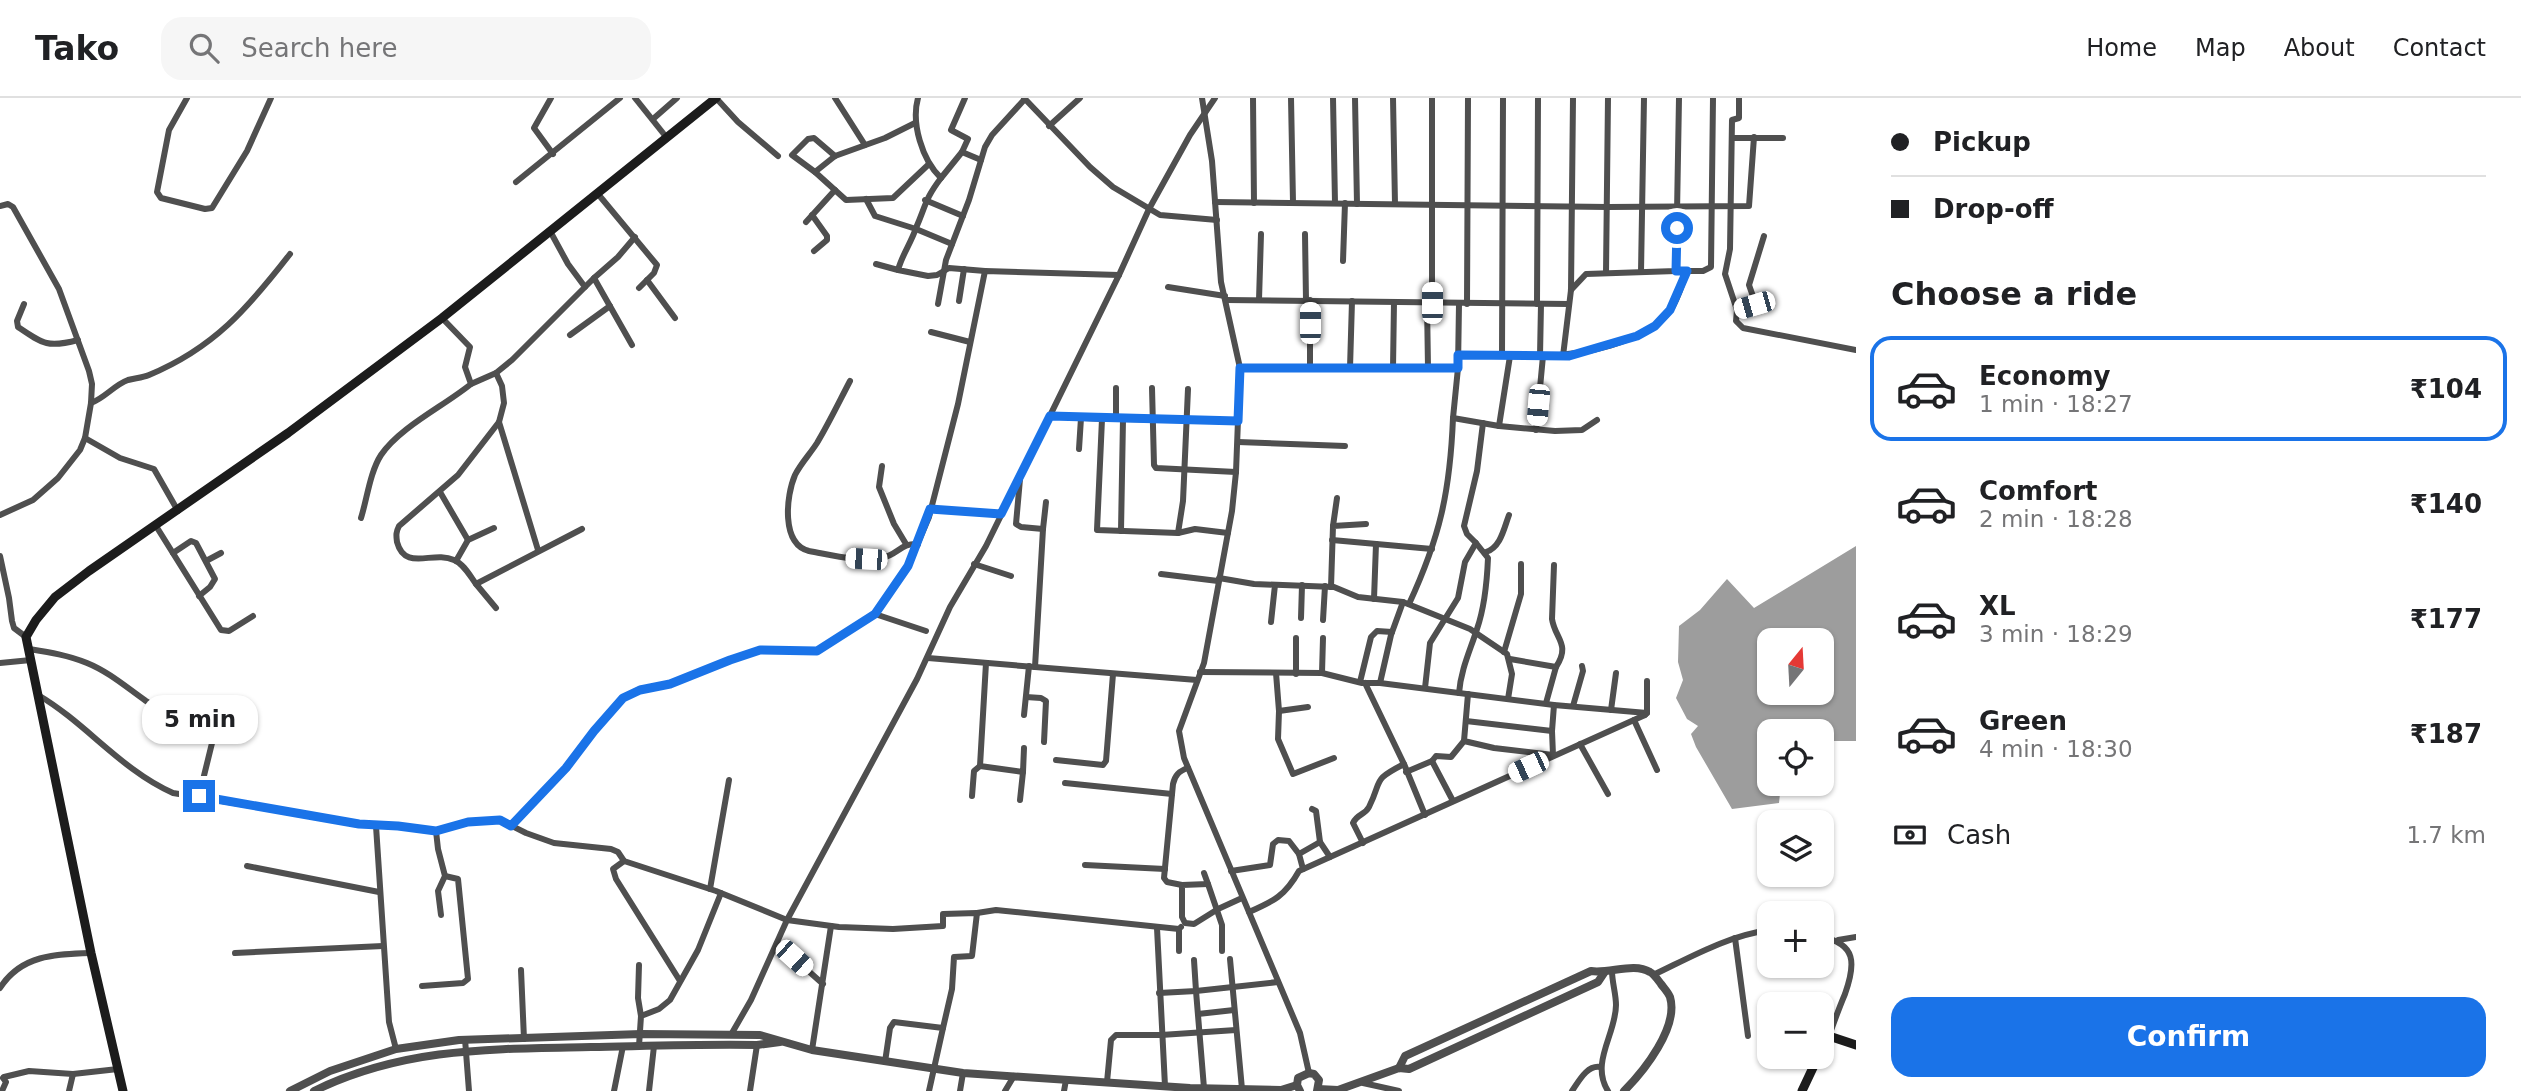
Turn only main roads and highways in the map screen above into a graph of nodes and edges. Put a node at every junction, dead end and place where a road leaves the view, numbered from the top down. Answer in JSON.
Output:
{"nodes":[{"id":1,"x":716,"y":98,"type":"edge"},
{"id":2,"x":1834,"y":1038,"type":"edge"},
{"id":3,"x":1856,"y":1045,"type":"edge"},
{"id":4,"x":1812,"y":1069,"type":"edge"},
{"id":5,"x":122,"y":1091,"type":"edge"},
{"id":6,"x":1802,"y":1091,"type":"edge"}],
"edges":[{"from":1,"to":5,"type":"main road"},
{"from":2,"to":3,"type":"main road"},
{"from":4,"to":6,"type":"main road"}]}
